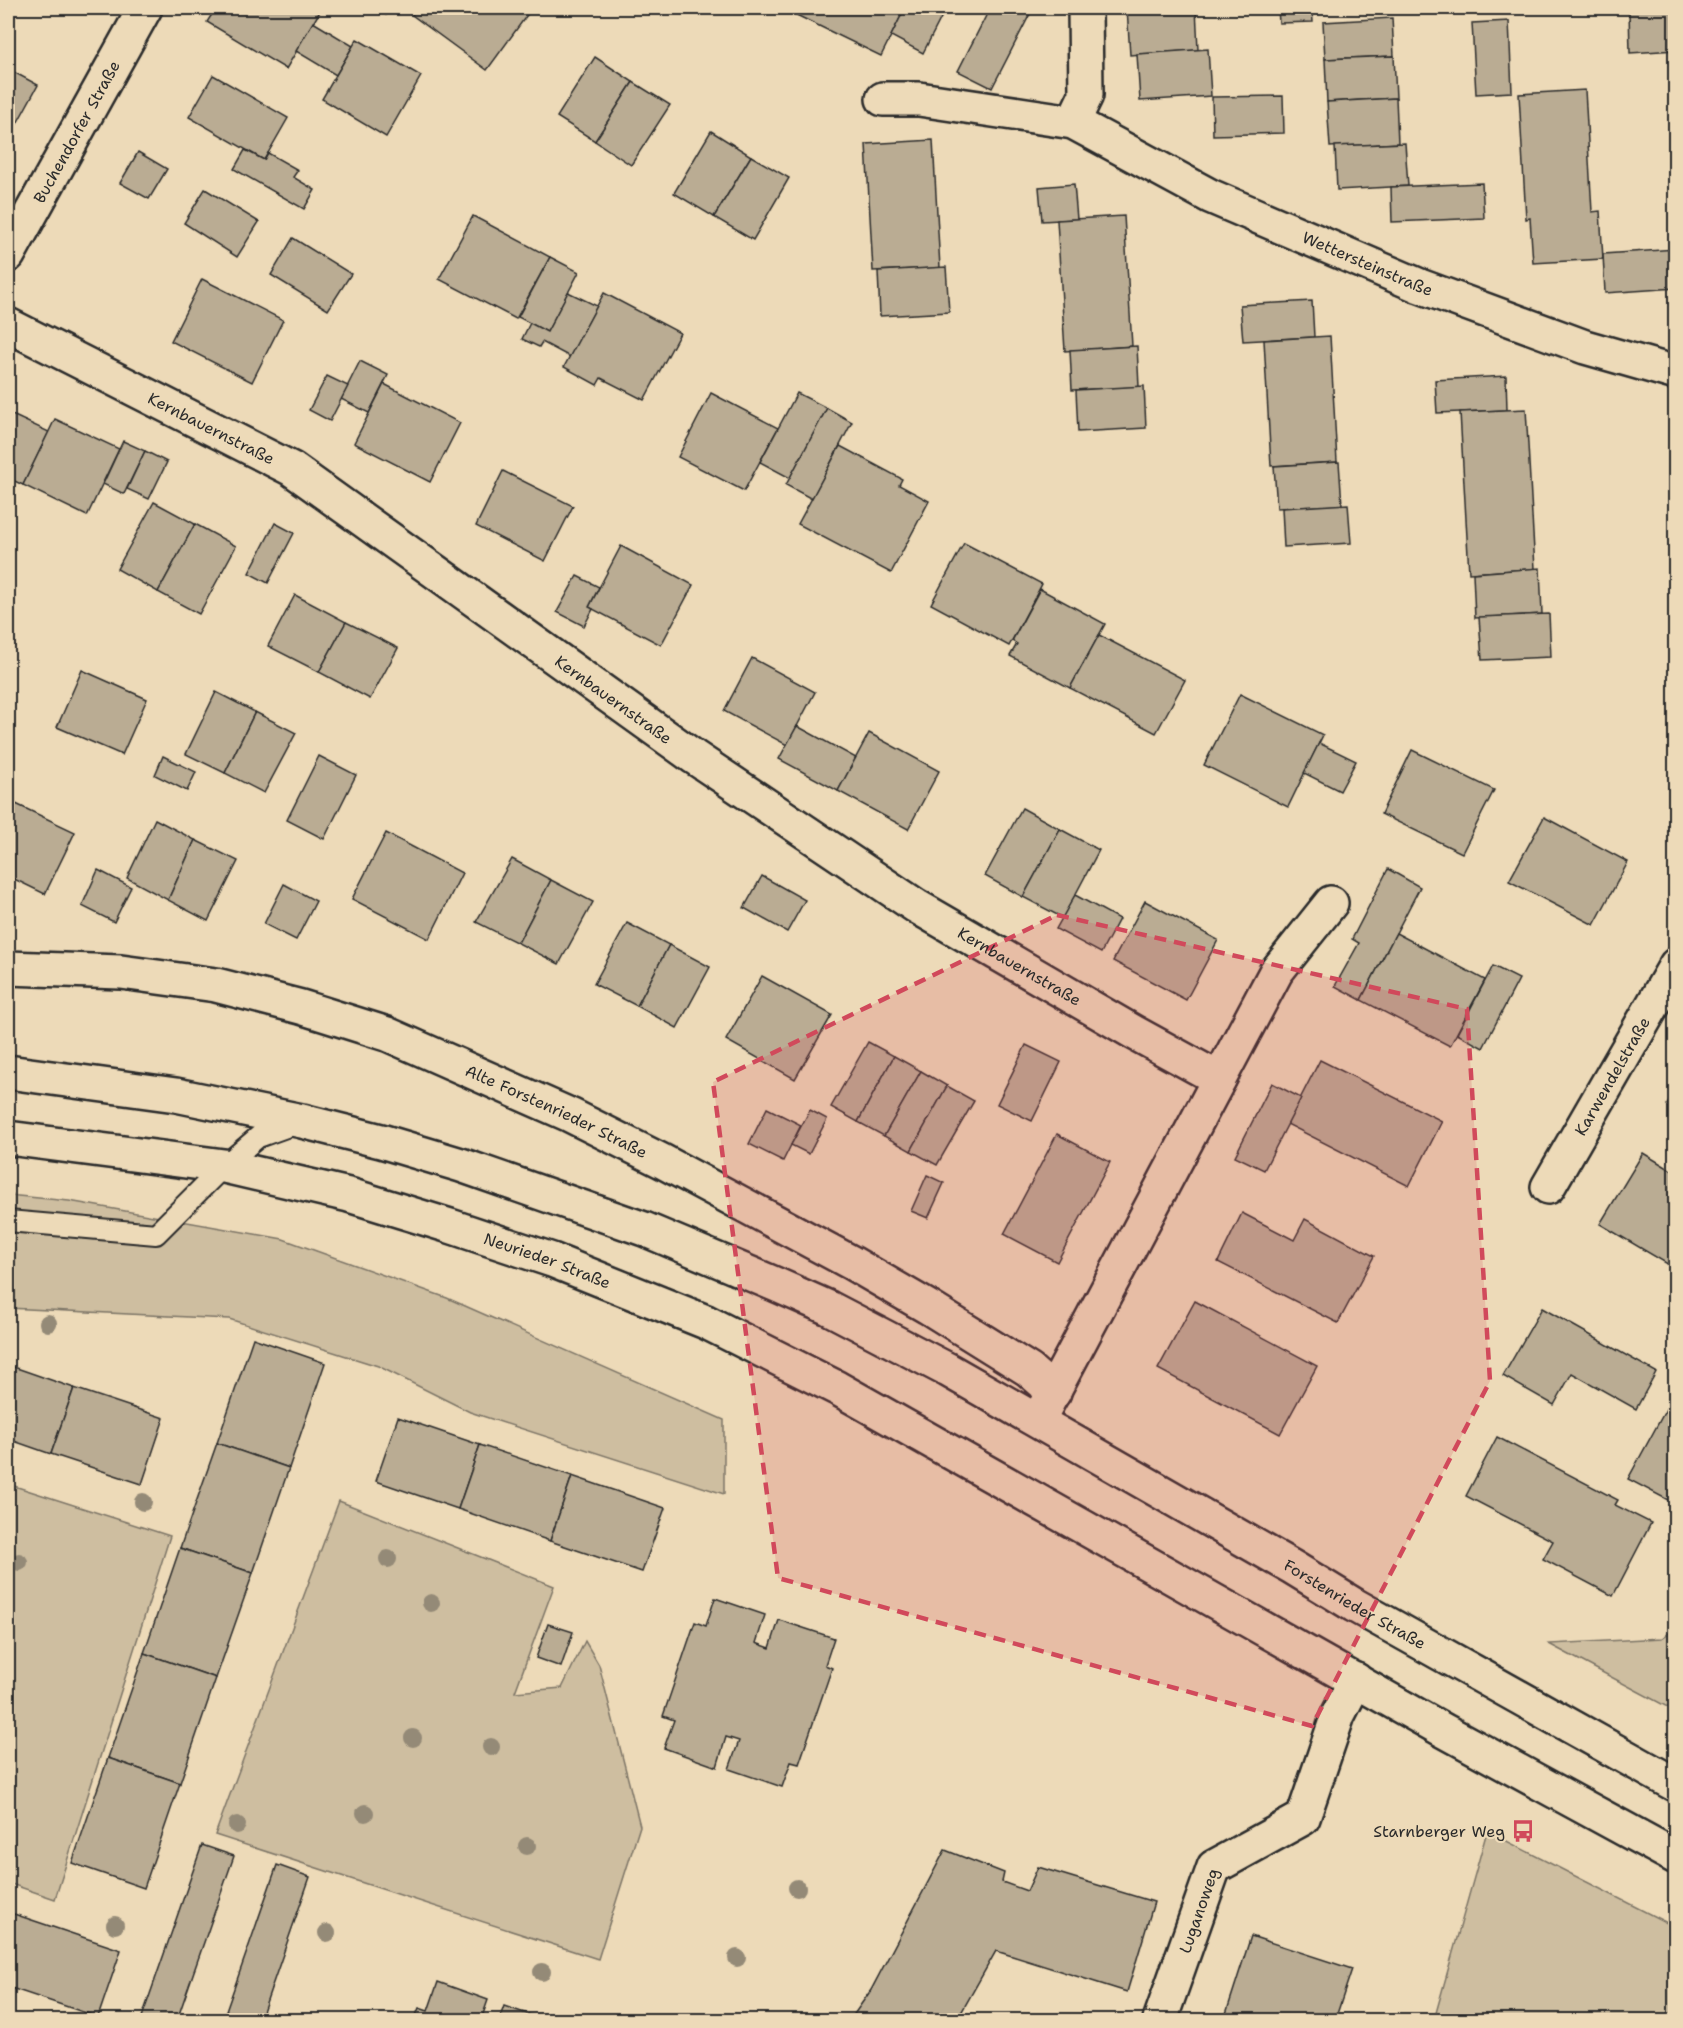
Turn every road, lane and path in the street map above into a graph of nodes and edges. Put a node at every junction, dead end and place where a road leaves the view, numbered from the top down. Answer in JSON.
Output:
{"nodes":[{"id":1,"x":146,"y":8,"type":"edge"},
{"id":2,"x":1085,"y":8,"type":"edge"},
{"id":3,"x":882,"y":99,"type":"dead end"},
{"id":4,"x":1073,"y":122,"type":"junction"},
{"id":5,"x":8,"y":255,"type":"edge"},
{"id":6,"x":8,"y":325,"type":"edge"},
{"id":7,"x":1676,"y":373,"type":"edge"},
{"id":8,"x":1330,"y":903,"type":"dead end"},
{"id":9,"x":1676,"y":965,"type":"edge"},
{"id":10,"x":8,"y":968,"type":"edge"},
{"id":11,"x":8,"y":1072,"type":"edge"},
{"id":12,"x":1219,"y":1079,"type":"junction"},
{"id":13,"x":302,"y":1121,"type":"junction"},
{"id":14,"x":8,"y":1138,"type":"edge"},
{"id":15,"x":224,"y":1166,"type":"junction"},
{"id":16,"x":1548,"y":1186,"type":"dead end"},
{"id":17,"x":8,"y":1221,"type":"edge"},
{"id":18,"x":1054,"y":1392,"type":"junction"},
{"id":19,"x":1038,"y":1420,"type":"junction"},
{"id":20,"x":1356,"y":1680,"type":"junction"},
{"id":21,"x":1676,"y":1785,"type":"edge"},
{"id":22,"x":1676,"y":1857,"type":"edge"},
{"id":23,"x":1160,"y":2020,"type":"edge"}],
"edges":[{"from":1,"to":5,"type":"street","name":"Buchendorfer Straße"},
{"from":2,"to":4,"type":"street"},
{"from":3,"to":4,"type":"street","name":"Wettersteinstraße"},
{"from":4,"to":7,"type":"street","name":"Wettersteinstraße"},
{"from":6,"to":12,"type":"street","name":"Kernbauernstraße"},
{"from":8,"to":12,"type":"street"},
{"from":9,"to":16,"type":"street","name":"Karwendelstraße"},
{"from":10,"to":18,"type":"street","name":"Alte Forstenrieder Straße"},
{"from":11,"to":13,"type":"street"},
{"from":12,"to":18,"type":"street"},
{"from":13,"to":15,"type":"lane"},
{"from":13,"to":19,"type":"street"},
{"from":14,"to":15,"type":"street","name":"Neurieder Straße"},
{"from":15,"to":17,"type":"lane"},
{"from":15,"to":20,"type":"street","name":"Neurieder Straße"},
{"from":18,"to":19,"type":"street"},
{"from":19,"to":21,"type":"street","name":"Forstenrieder Straße"},
{"from":20,"to":22,"type":"street"},
{"from":20,"to":23,"type":"street","name":"Luganoweg"}]}
